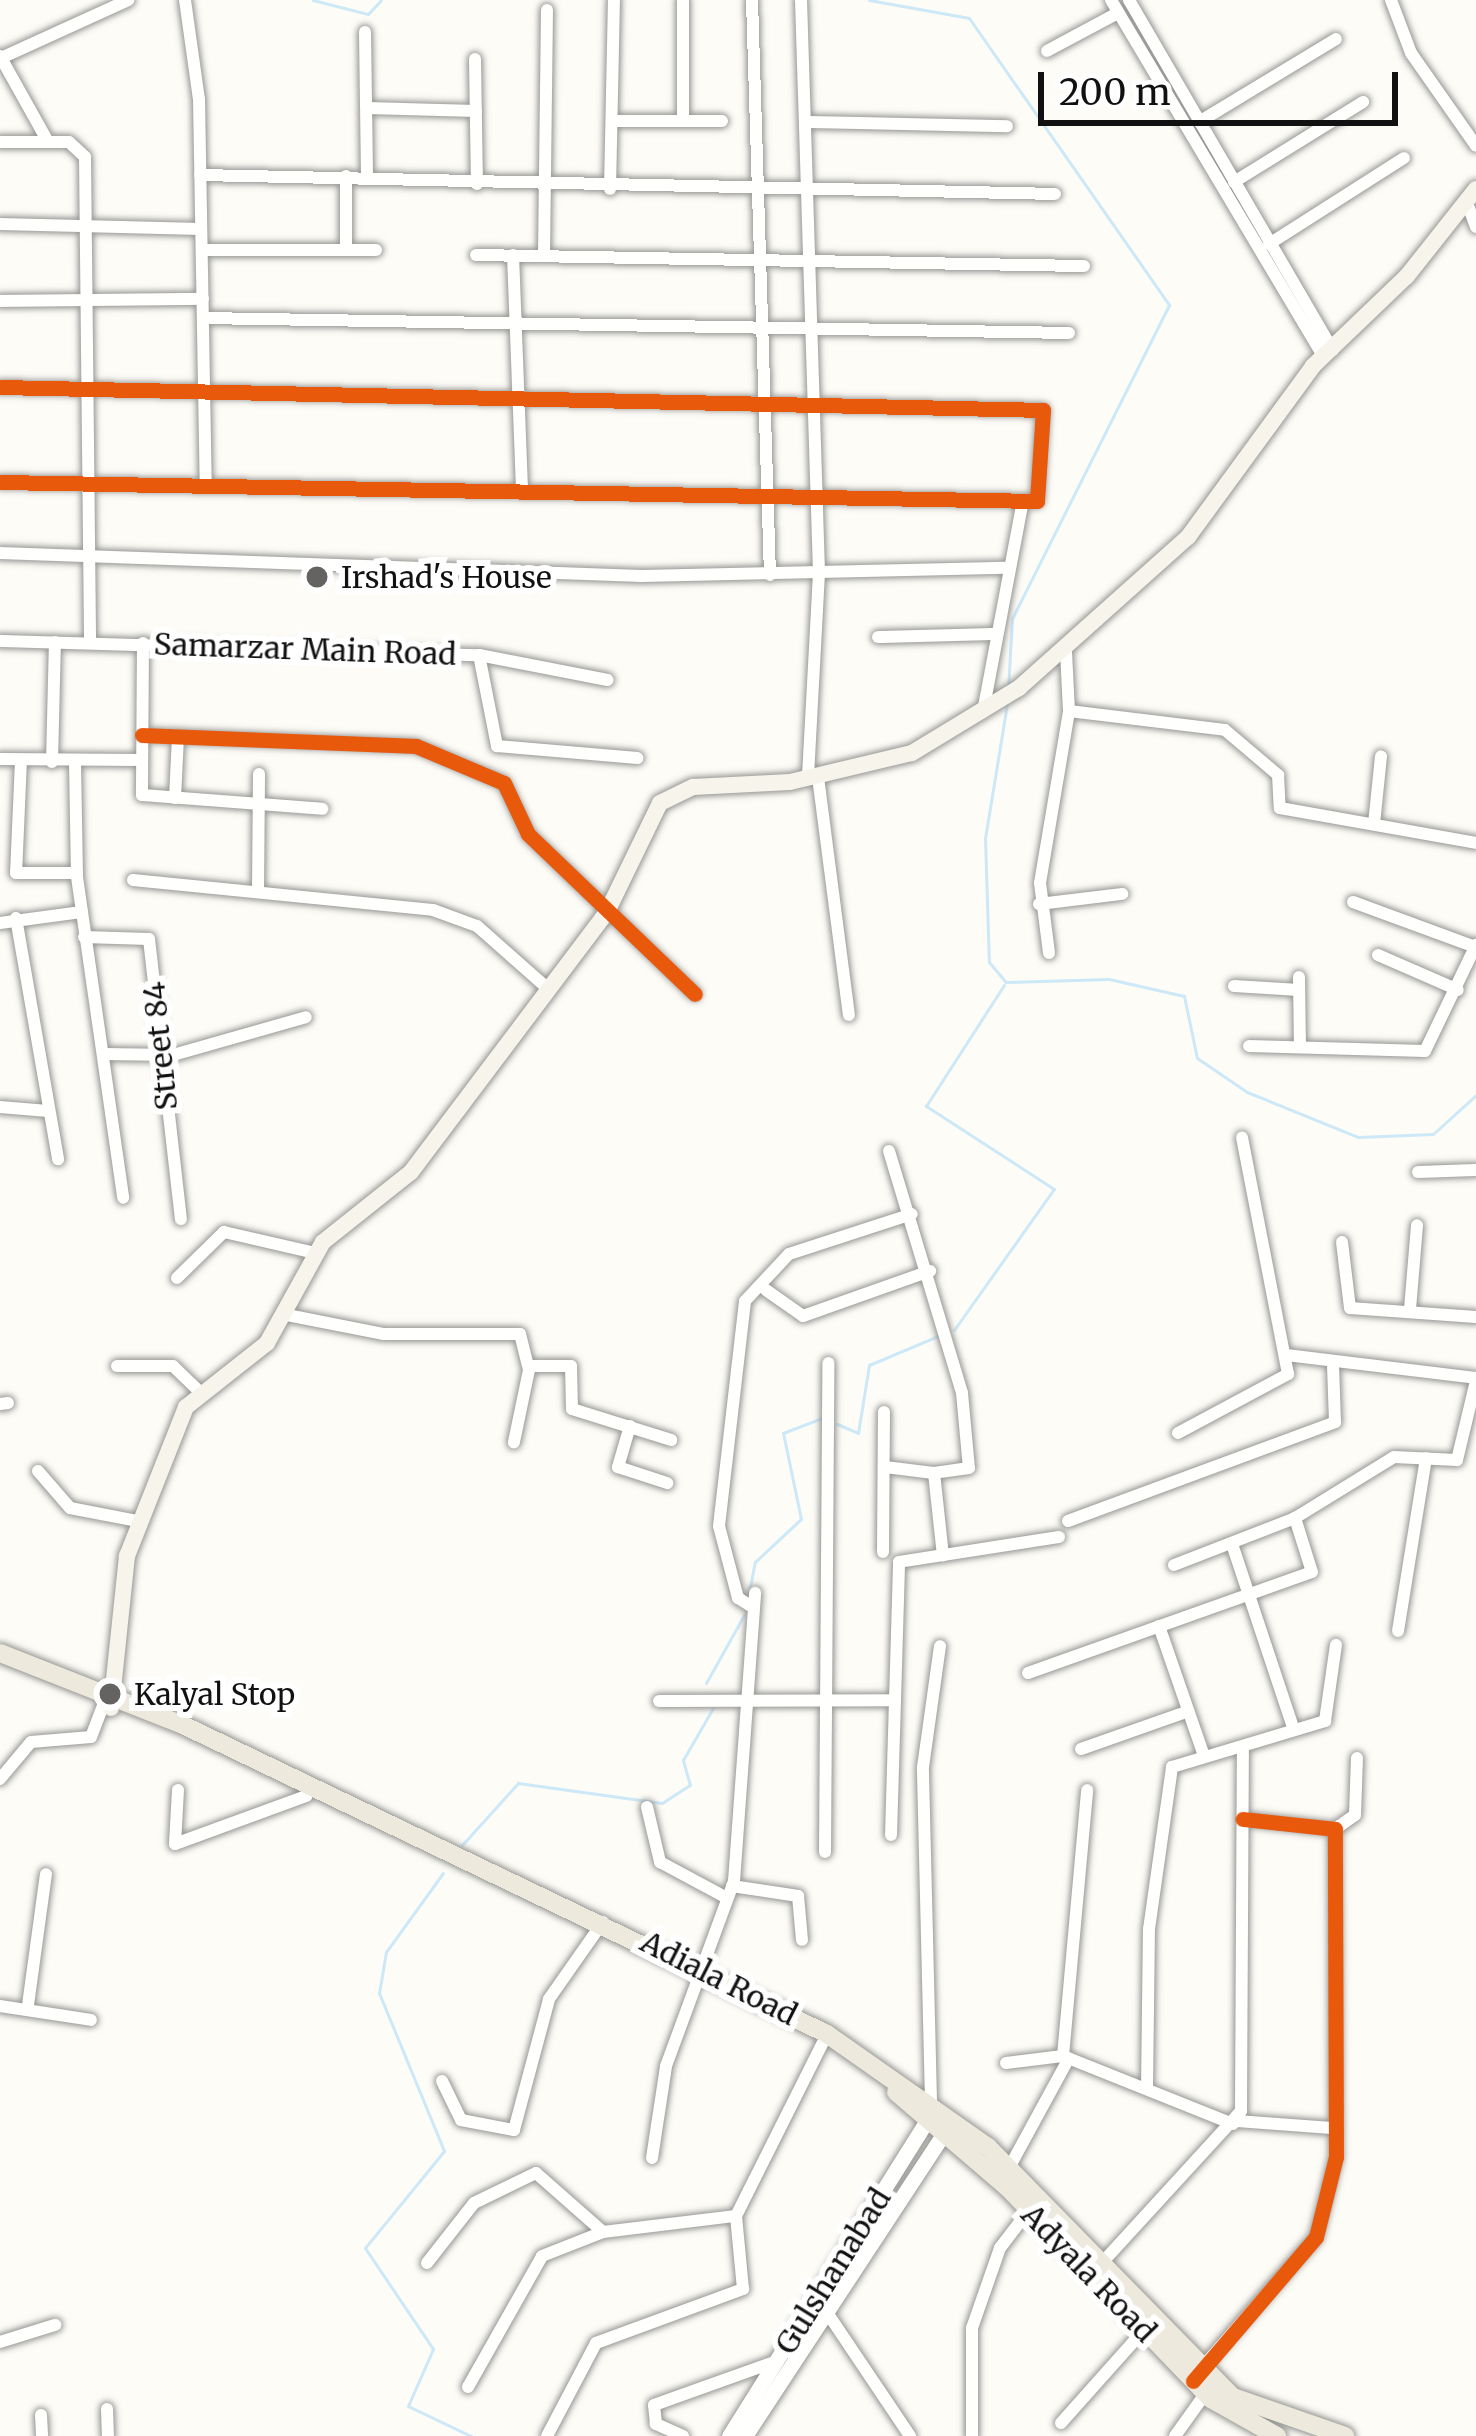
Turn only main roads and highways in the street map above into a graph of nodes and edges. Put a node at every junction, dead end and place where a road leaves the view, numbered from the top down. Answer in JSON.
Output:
{"nodes":[{"id":1,"x":1476,"y":189,"type":"edge"},
{"id":2,"x":1469,"y":208,"type":"edge"},
{"id":3,"x":0,"y":1653,"type":"edge"},
{"id":4,"x":0,"y":1666,"type":"edge"},
{"id":5,"x":110,"y":1703,"type":"junction"},
{"id":6,"x":600,"y":1927,"type":"junction"},
{"id":7,"x":824,"y":2039,"type":"junction"},
{"id":8,"x":932,"y":2108,"type":"junction"},
{"id":9,"x":949,"y":2125,"type":"junction"},
{"id":10,"x":1096,"y":2270,"type":"junction"},
{"id":11,"x":1200,"y":2381,"type":"junction"},
{"id":12,"x":1266,"y":2434,"type":"edge"},
{"id":13,"x":1345,"y":2436,"type":"edge"}],
"edges":[{"from":1,"to":2,"type":"main road"},
{"from":2,"to":5,"type":"main road"},
{"from":3,"to":5,"type":"main road","name":"Adiala Road"},
{"from":4,"to":5,"type":"main road","name":"Adiala Road"},
{"from":5,"to":6,"type":"main road","name":"Adiala Road"},
{"from":5,"to":6,"type":"main road","name":"Adiala Road"},
{"from":6,"to":7,"type":"main road","name":"Adiala Road"},
{"from":7,"to":8,"type":"main road","name":"Adiala Road"},
{"from":7,"to":8,"type":"main road","name":"Adiala Road"},
{"from":8,"to":9,"type":"main road","name":"Adiala Road"},
{"from":9,"to":10,"type":"main road","name":"Adyala Road"},
{"from":9,"to":10,"type":"main road","name":"Adiala Road"},
{"from":10,"to":11,"type":"main road","name":"Adiala Road"},
{"from":10,"to":11,"type":"main road","name":"Adyala Road"},
{"from":11,"to":12,"type":"main road","name":"Adyala Road"},
{"from":11,"to":13,"type":"main road","name":"Adiala Road"}]}
